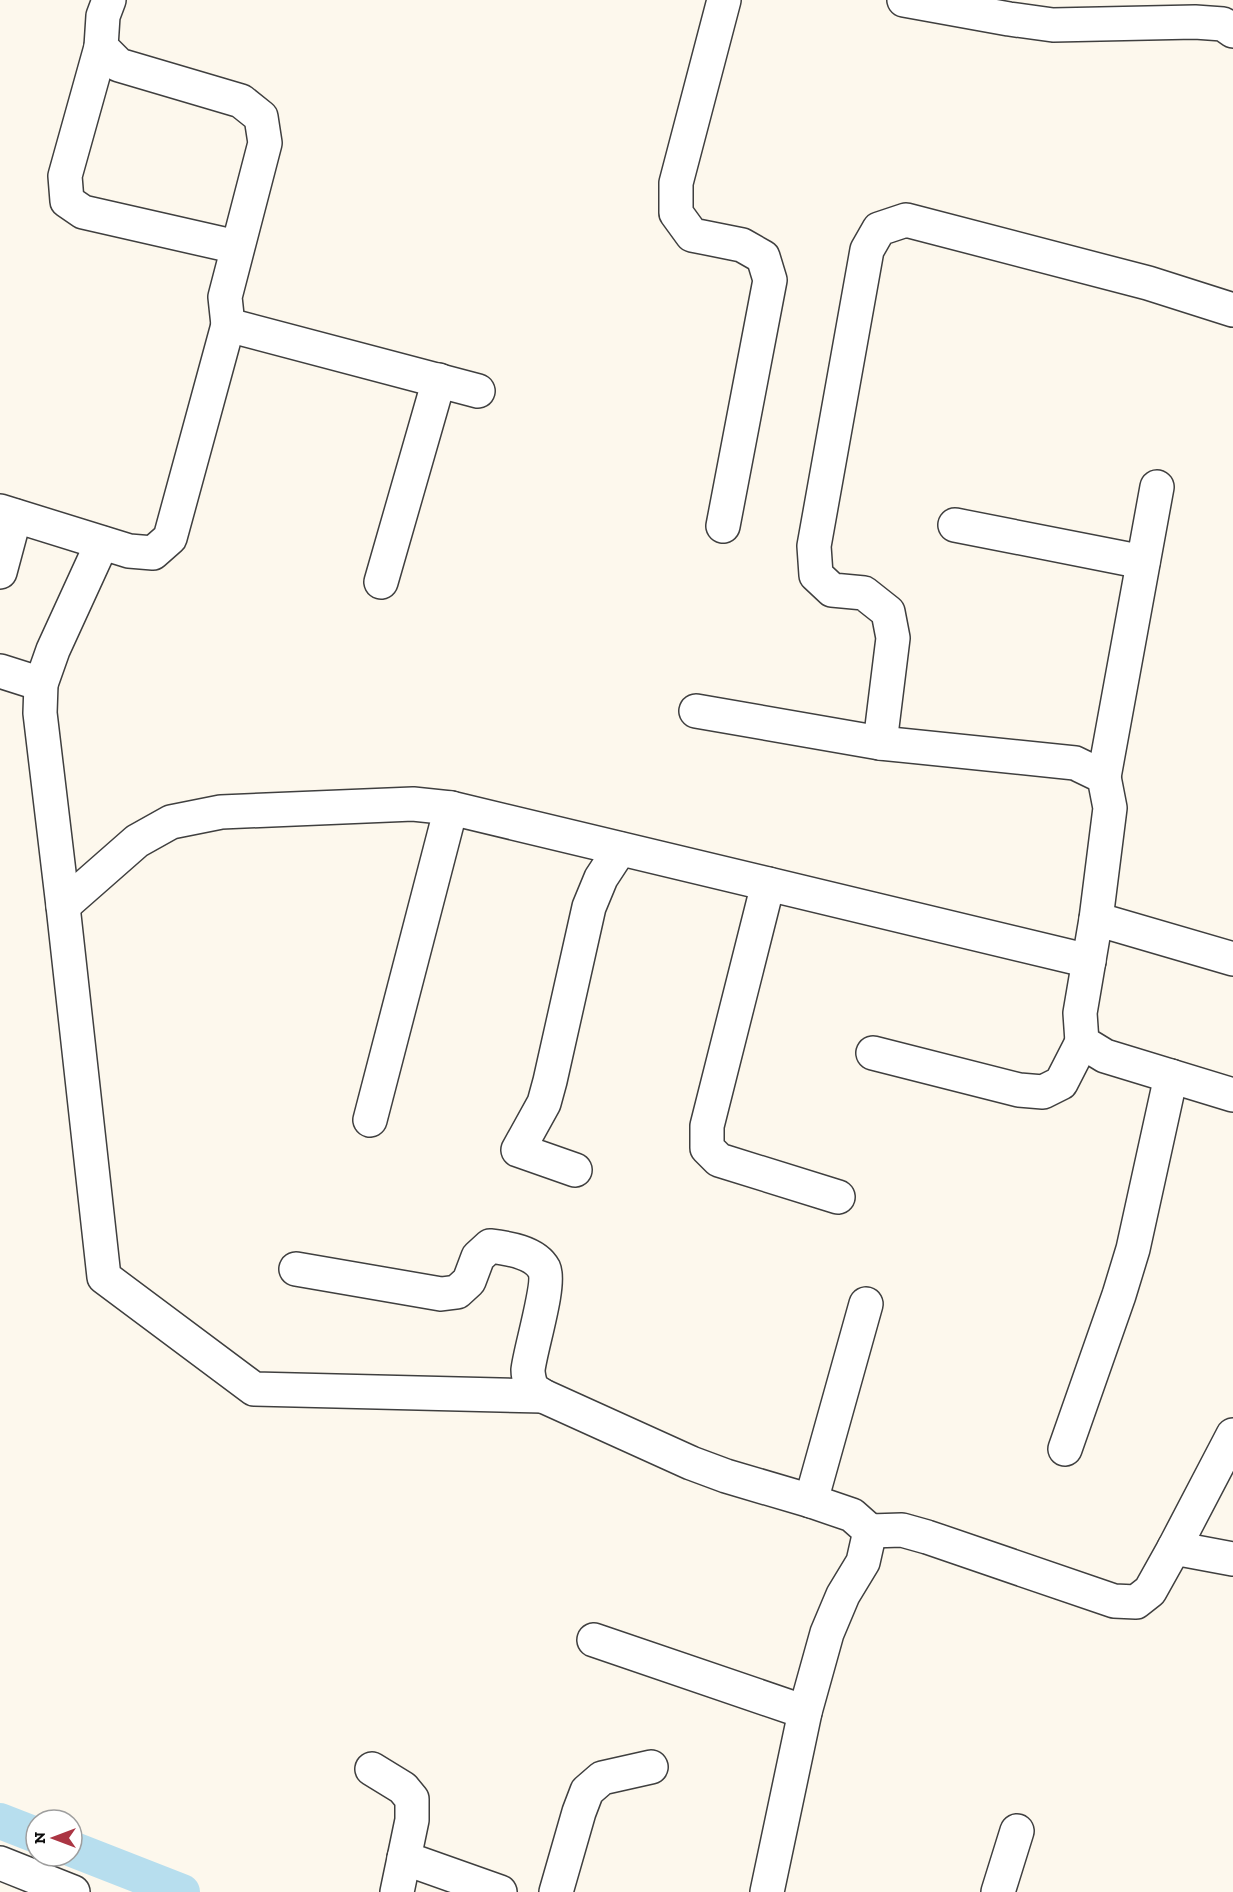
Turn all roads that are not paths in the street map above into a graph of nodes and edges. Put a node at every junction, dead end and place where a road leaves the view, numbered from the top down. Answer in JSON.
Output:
{"nodes":[{"id":1,"x":109,"y":0,"type":"edge"},
{"id":2,"x":724,"y":0,"type":"edge"},
{"id":3,"x":904,"y":0,"type":"edge"},
{"id":4,"x":1098,"y":12,"type":"edge"},
{"id":5,"x":1233,"y":31,"type":"edge"},
{"id":6,"x":100,"y":47,"type":"junction"},
{"id":7,"x":237,"y":247,"type":"junction"},
{"id":8,"x":1233,"y":310,"type":"edge"},
{"id":9,"x":228,"y":325,"type":"junction"},
{"id":10,"x":439,"y":380,"type":"junction"},
{"id":11,"x":477,"y":391,"type":"dead end"},
{"id":12,"x":1157,"y":487,"type":"dead end"},
{"id":13,"x":8,"y":514,"type":"edge"},
{"id":14,"x":955,"y":525,"type":"dead end"},
{"id":15,"x":723,"y":526,"type":"dead end"},
{"id":16,"x":102,"y":543,"type":"junction"},
{"id":17,"x":1143,"y":562,"type":"junction"},
{"id":18,"x":0,"y":572,"type":"edge"},
{"id":19,"x":381,"y":582,"type":"dead end"},
{"id":20,"x":0,"y":671,"type":"edge"},
{"id":21,"x":41,"y":684,"type":"junction"},
{"id":22,"x":696,"y":711,"type":"dead end"},
{"id":23,"x":880,"y":743,"type":"junction"},
{"id":24,"x":1104,"y":777,"type":"junction"},
{"id":25,"x":451,"y":808,"type":"junction"},
{"id":26,"x":620,"y":849,"type":"junction"},
{"id":27,"x":768,"y":884,"type":"junction"},
{"id":28,"x":63,"y":906,"type":"junction"},
{"id":29,"x":1096,"y":919,"type":"junction"},
{"id":30,"x":1233,"y":958,"type":"edge"},
{"id":31,"x":1089,"y":961,"type":"junction"},
{"id":32,"x":1082,"y":1042,"type":"junction"},
{"id":33,"x":873,"y":1053,"type":"dead end"},
{"id":34,"x":1171,"y":1076,"type":"junction"},
{"id":35,"x":1233,"y":1095,"type":"edge"},
{"id":36,"x":370,"y":1120,"type":"dead end"},
{"id":37,"x":574,"y":1170,"type":"dead end"},
{"id":38,"x":838,"y":1197,"type":"dead end"},
{"id":39,"x":296,"y":1269,"type":"dead end"},
{"id":40,"x":866,"y":1304,"type":"dead end"},
{"id":41,"x":543,"y":1396,"type":"junction"},
{"id":42,"x":1233,"y":1435,"type":"edge"},
{"id":43,"x":1065,"y":1449,"type":"dead end"},
{"id":44,"x":812,"y":1502,"type":"junction"},
{"id":45,"x":870,"y":1531,"type":"junction"},
{"id":46,"x":1174,"y":1548,"type":"junction"},
{"id":47,"x":1233,"y":1559,"type":"edge"},
{"id":48,"x":594,"y":1640,"type":"dead end"},
{"id":49,"x":805,"y":1713,"type":"junction"},
{"id":50,"x":651,"y":1767,"type":"dead end"},
{"id":51,"x":372,"y":1769,"type":"dead end"},
{"id":52,"x":1017,"y":1831,"type":"dead end"},
{"id":53,"x":404,"y":1858,"type":"junction"},
{"id":54,"x":0,"y":1863,"type":"edge"},
{"id":55,"x":73,"y":1892,"type":"edge"},
{"id":56,"x":397,"y":1892,"type":"edge"},
{"id":57,"x":500,"y":1892,"type":"edge"},
{"id":58,"x":556,"y":1892,"type":"edge"},
{"id":59,"x":767,"y":1892,"type":"edge"},
{"id":60,"x":998,"y":1892,"type":"edge"}],
"edges":[{"from":1,"to":6,"type":"street"},
{"from":2,"to":15,"type":"street"},
{"from":3,"to":4,"type":"street"},
{"from":4,"to":5,"type":"street"},
{"from":6,"to":7,"type":"street"},
{"from":6,"to":7,"type":"street"},
{"from":7,"to":9,"type":"street"},
{"from":8,"to":23,"type":"street"},
{"from":9,"to":10,"type":"street"},
{"from":9,"to":16,"type":"street"},
{"from":10,"to":11,"type":"street"},
{"from":10,"to":19,"type":"street"},
{"from":12,"to":17,"type":"street"},
{"from":13,"to":16,"type":"street"},
{"from":13,"to":18,"type":"street"},
{"from":14,"to":17,"type":"street"},
{"from":16,"to":21,"type":"street"},
{"from":17,"to":24,"type":"street"},
{"from":20,"to":21,"type":"street"},
{"from":21,"to":28,"type":"street"},
{"from":22,"to":23,"type":"street"},
{"from":23,"to":24,"type":"street"},
{"from":24,"to":29,"type":"street"},
{"from":25,"to":26,"type":"street"},
{"from":25,"to":28,"type":"street"},
{"from":25,"to":36,"type":"street"},
{"from":26,"to":27,"type":"street"},
{"from":26,"to":37,"type":"street"},
{"from":27,"to":31,"type":"street"},
{"from":27,"to":38,"type":"street"},
{"from":28,"to":41,"type":"street"},
{"from":29,"to":30,"type":"street"},
{"from":29,"to":31,"type":"street"},
{"from":31,"to":32,"type":"street"},
{"from":32,"to":33,"type":"street"},
{"from":32,"to":34,"type":"street"},
{"from":34,"to":35,"type":"street"},
{"from":34,"to":43,"type":"street"},
{"from":39,"to":41,"type":"street"},
{"from":40,"to":44,"type":"street"},
{"from":41,"to":44,"type":"street"},
{"from":42,"to":46,"type":"street"},
{"from":44,"to":45,"type":"street"},
{"from":45,"to":46,"type":"street"},
{"from":45,"to":49,"type":"street"},
{"from":46,"to":47,"type":"street"},
{"from":48,"to":49,"type":"street"},
{"from":49,"to":59,"type":"street"},
{"from":50,"to":58,"type":"street"},
{"from":51,"to":53,"type":"street"},
{"from":52,"to":60,"type":"street"},
{"from":53,"to":56,"type":"street"},
{"from":53,"to":57,"type":"street"},
{"from":54,"to":55,"type":"street"}]}
